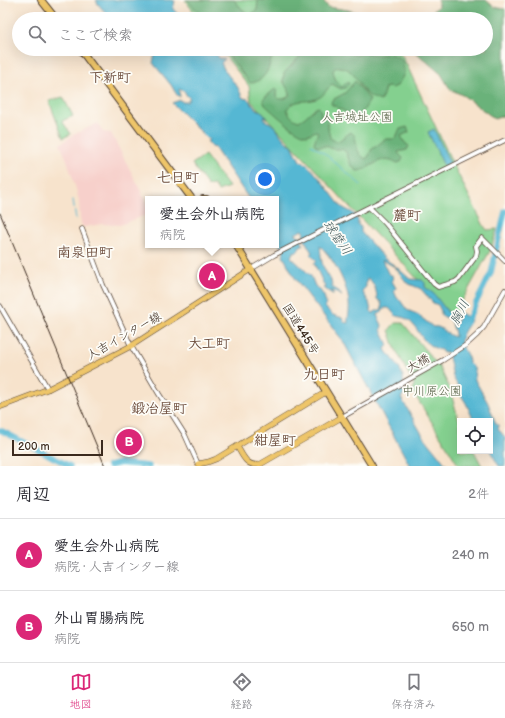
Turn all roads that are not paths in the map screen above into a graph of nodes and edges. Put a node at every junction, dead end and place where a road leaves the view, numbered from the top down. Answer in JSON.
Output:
{"nodes":[{"id":1,"x":41,"y":0,"type":"edge"},
{"id":2,"x":50,"y":12,"type":"edge"},
{"id":3,"x":85,"y":56,"type":"edge"},
{"id":4,"x":505,"y":140,"type":"edge"},
{"id":5,"x":190,"y":196,"type":"edge"},
{"id":6,"x":369,"y":207,"type":"junction"},
{"id":7,"x":82,"y":229,"type":"dead end"},
{"id":8,"x":238,"y":248,"type":"edge"},
{"id":9,"x":505,"y":261,"type":"edge"},
{"id":10,"x":251,"y":269,"type":"junction"},
{"id":11,"x":505,"y":290,"type":"edge"},
{"id":12,"x":0,"y":306,"type":"edge"},
{"id":13,"x":131,"y":346,"type":"junction"},
{"id":14,"x":48,"y":389,"type":"junction"},
{"id":15,"x":326,"y":392,"type":"junction"},
{"id":16,"x":0,"y":407,"type":"edge"},
{"id":17,"x":342,"y":417,"type":"junction"},
{"id":18,"x":237,"y":446,"type":"junction"},
{"id":19,"x":198,"y":465,"type":"edge"},
{"id":20,"x":372,"y":466,"type":"edge"}],
"edges":[{"from":1,"to":2,"type":"highway"},
{"from":3,"to":5,"type":"highway"},
{"from":4,"to":6,"type":"street"},
{"from":6,"to":9,"type":"street"},
{"from":6,"to":10,"type":"street"},
{"from":7,"to":13,"type":"street"},
{"from":8,"to":10,"type":"highway","name":"国道445号"},
{"from":10,"to":13,"type":"main road","name":"人吉インター線"},
{"from":10,"to":15,"type":"highway","name":"国道445号"},
{"from":11,"to":17,"type":"street","name":"大橋"},
{"from":12,"to":14,"type":"street"},
{"from":13,"to":14,"type":"main road","name":"人吉インター線"},
{"from":13,"to":19,"type":"street"},
{"from":14,"to":16,"type":"main road","name":"人吉インター線"},
{"from":15,"to":17,"type":"highway","name":"国道445号"},
{"from":15,"to":18,"type":"main road"},
{"from":17,"to":18,"type":"main road"},
{"from":17,"to":20,"type":"highway","name":"国道445号"},
{"from":18,"to":19,"type":"main road"}]}
